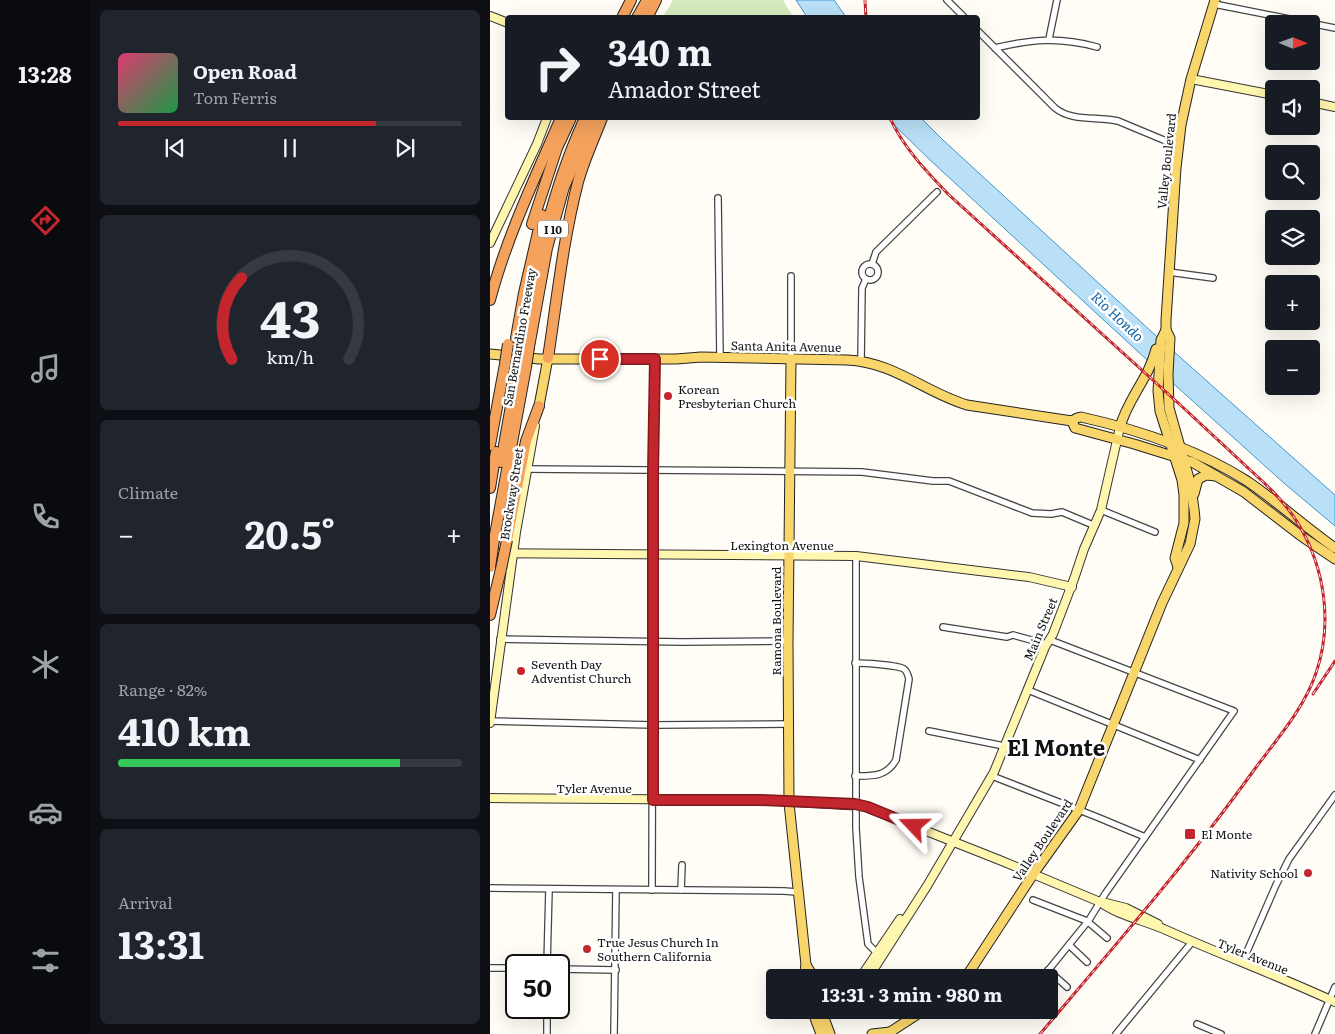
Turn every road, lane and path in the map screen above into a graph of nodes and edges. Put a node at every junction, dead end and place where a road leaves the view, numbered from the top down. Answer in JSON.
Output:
{"nodes":[{"id":1,"x":631,"y":0,"type":"edge"},
{"id":2,"x":639,"y":0,"type":"edge"},
{"id":3,"x":646,"y":0,"type":"edge"},
{"id":4,"x":656,"y":0,"type":"edge"},
{"id":5,"x":947,"y":0,"type":"edge"},
{"id":6,"x":1057,"y":0,"type":"edge"},
{"id":7,"x":1214,"y":2,"type":"edge"},
{"id":8,"x":624,"y":15,"type":"edge"},
{"id":9,"x":631,"y":15,"type":"edge"},
{"id":10,"x":638,"y":15,"type":"edge"},
{"id":11,"x":648,"y":15,"type":"edge"},
{"id":12,"x":962,"y":15,"type":"edge"},
{"id":13,"x":490,"y":16,"type":"edge"},
{"id":14,"x":505,"y":23,"type":"edge"},
{"id":15,"x":1335,"y":28,"type":"edge"},
{"id":16,"x":980,"y":33,"type":"edge"},
{"id":17,"x":1049,"y":39,"type":"junction"},
{"id":18,"x":1097,"y":47,"type":"dead end"},
{"id":19,"x":995,"y":48,"type":"junction"},
{"id":20,"x":1191,"y":79,"type":"junction"},
{"id":21,"x":1265,"y":93,"type":"edge"},
{"id":22,"x":1320,"y":104,"type":"edge"},
{"id":23,"x":1335,"y":106,"type":"edge"},
{"id":24,"x":546,"y":120,"type":"edge"},
{"id":25,"x":560,"y":120,"type":"edge"},
{"id":26,"x":571,"y":120,"type":"edge"},
{"id":27,"x":576,"y":120,"type":"edge"},
{"id":28,"x":584,"y":120,"type":"edge"},
{"id":29,"x":594,"y":120,"type":"edge"},
{"id":30,"x":601,"y":120,"type":"edge"},
{"id":31,"x":1178,"y":146,"type":"junction"},
{"id":32,"x":937,"y":192,"type":"dead end"},
{"id":33,"x":718,"y":198,"type":"dead end"},
{"id":34,"x":490,"y":243,"type":"edge"},
{"id":35,"x":872,"y":264,"type":"junction"},
{"id":36,"x":1169,"y":272,"type":"junction"},
{"id":37,"x":791,"y":276,"type":"dead end"},
{"id":38,"x":1213,"y":278,"type":"dead end"},
{"id":39,"x":866,"y":279,"type":"junction"},
{"id":40,"x":490,"y":300,"type":"edge"},
{"id":41,"x":1166,"y":330,"type":"junction"},
{"id":42,"x":1160,"y":340,"type":"junction"},
{"id":43,"x":518,"y":346,"type":"junction"},
{"id":44,"x":490,"y":354,"type":"edge"},
{"id":45,"x":548,"y":358,"type":"junction"},
{"id":46,"x":720,"y":358,"type":"junction"},
{"id":47,"x":655,"y":359,"type":"junction"},
{"id":48,"x":791,"y":360,"type":"junction"},
{"id":49,"x":861,"y":361,"type":"junction"},
{"id":50,"x":515,"y":365,"type":"junction"},
{"id":51,"x":539,"y":406,"type":"junction"},
{"id":52,"x":1072,"y":421,"type":"junction"},
{"id":53,"x":1120,"y":427,"type":"junction"},
{"id":54,"x":1118,"y":440,"type":"junction"},
{"id":55,"x":1169,"y":443,"type":"junction"},
{"id":56,"x":490,"y":445,"type":"edge"},
{"id":57,"x":1180,"y":447,"type":"junction"},
{"id":58,"x":1173,"y":456,"type":"junction"},
{"id":59,"x":1184,"y":459,"type":"junction"},
{"id":60,"x":527,"y":469,"type":"junction"},
{"id":61,"x":791,"y":471,"type":"junction"},
{"id":62,"x":653,"y":472,"type":"junction"},
{"id":63,"x":1218,"y":476,"type":"junction"},
{"id":64,"x":490,"y":488,"type":"edge"},
{"id":65,"x":1244,"y":492,"type":"junction"},
{"id":66,"x":1262,"y":492,"type":"junction"},
{"id":67,"x":1193,"y":497,"type":"junction"},
{"id":68,"x":1101,"y":510,"type":"junction"},
{"id":69,"x":490,"y":525,"type":"edge"},
{"id":70,"x":1093,"y":525,"type":"junction"},
{"id":71,"x":1155,"y":532,"type":"dead end"},
{"id":72,"x":1335,"y":548,"type":"edge"},
{"id":73,"x":490,"y":554,"type":"edge"},
{"id":74,"x":514,"y":554,"type":"junction"},
{"id":75,"x":654,"y":556,"type":"junction"},
{"id":76,"x":789,"y":556,"type":"junction"},
{"id":77,"x":856,"y":556,"type":"junction"},
{"id":78,"x":1335,"y":559,"type":"edge"},
{"id":79,"x":490,"y":567,"type":"edge"},
{"id":80,"x":1178,"y":567,"type":"junction"},
{"id":81,"x":1072,"y":587,"type":"junction"},
{"id":82,"x":490,"y":615,"type":"edge"},
{"id":83,"x":943,"y":627,"type":"dead end"},
{"id":84,"x":500,"y":640,"type":"junction"},
{"id":85,"x":653,"y":642,"type":"junction"},
{"id":86,"x":788,"y":642,"type":"junction"},
{"id":87,"x":1048,"y":642,"type":"junction"},
{"id":88,"x":855,"y":663,"type":"junction"},
{"id":89,"x":1134,"y":672,"type":"junction"},
{"id":90,"x":1028,"y":690,"type":"junction"},
{"id":91,"x":490,"y":722,"type":"edge"},
{"id":92,"x":1113,"y":723,"type":"junction"},
{"id":93,"x":788,"y":724,"type":"junction"},
{"id":94,"x":653,"y":725,"type":"junction"},
{"id":95,"x":929,"y":731,"type":"dead end"},
{"id":96,"x":1004,"y":746,"type":"junction"},
{"id":97,"x":1200,"y":760,"type":"junction"},
{"id":98,"x":855,"y":776,"type":"junction"},
{"id":99,"x":992,"y":776,"type":"junction"},
{"id":100,"x":1335,"y":795,"type":"edge"},
{"id":101,"x":490,"y":798,"type":"edge"},
{"id":102,"x":653,"y":800,"type":"junction"},
{"id":103,"x":789,"y":803,"type":"junction"},
{"id":104,"x":855,"y":804,"type":"junction"},
{"id":105,"x":1079,"y":810,"type":"junction"},
{"id":106,"x":1145,"y":837,"type":"junction"},
{"id":107,"x":953,"y":841,"type":"junction"},
{"id":108,"x":682,"y":865,"type":"dead end"},
{"id":109,"x":1034,"y":873,"type":"junction"},
{"id":110,"x":490,"y":888,"type":"edge"},
{"id":111,"x":549,"y":889,"type":"junction"},
{"id":112,"x":616,"y":890,"type":"junction"},
{"id":113,"x":652,"y":890,"type":"junction"},
{"id":114,"x":681,"y":890,"type":"junction"},
{"id":115,"x":797,"y":892,"type":"junction"},
{"id":116,"x":1033,"y":900,"type":"dead end"},
{"id":117,"x":1100,"y":902,"type":"junction"},
{"id":118,"x":1087,"y":922,"type":"junction"},
{"id":119,"x":1107,"y":938,"type":"dead end"},
{"id":120,"x":1192,"y":942,"type":"junction"},
{"id":121,"x":1069,"y":945,"type":"junction"},
{"id":122,"x":548,"y":954,"type":"edge"},
{"id":123,"x":879,"y":954,"type":"junction"},
{"id":124,"x":1087,"y":962,"type":"dead end"},
{"id":125,"x":1242,"y":963,"type":"junction"},
{"id":126,"x":806,"y":965,"type":"junction"},
{"id":127,"x":490,"y":968,"type":"edge"},
{"id":128,"x":505,"y":968,"type":"edge"},
{"id":129,"x":570,"y":969,"type":"edge"},
{"id":130,"x":805,"y":969,"type":"edge"},
{"id":131,"x":808,"y":969,"type":"edge"},
{"id":132,"x":867,"y":969,"type":"edge"},
{"id":133,"x":872,"y":969,"type":"edge"},
{"id":134,"x":970,"y":969,"type":"edge"},
{"id":135,"x":1049,"y":969,"type":"edge"},
{"id":136,"x":616,"y":970,"type":"junction"},
{"id":137,"x":1058,"y":979,"type":"edge"},
{"id":138,"x":1066,"y":987,"type":"dead end"},
{"id":139,"x":1335,"y":987,"type":"edge"},
{"id":140,"x":1332,"y":1000,"type":"edge"},
{"id":141,"x":547,"y":1019,"type":"edge"},
{"id":142,"x":815,"y":1019,"type":"edge"},
{"id":143,"x":825,"y":1019,"type":"edge"},
{"id":144,"x":910,"y":1019,"type":"edge"},
{"id":145,"x":1197,"y":1024,"type":"dead end"},
{"id":146,"x":889,"y":1033,"type":"edge"},
{"id":147,"x":547,"y":1034,"type":"edge"},
{"id":148,"x":614,"y":1034,"type":"edge"},
{"id":149,"x":821,"y":1034,"type":"edge"},
{"id":150,"x":830,"y":1034,"type":"edge"},
{"id":151,"x":872,"y":1034,"type":"edge"},
{"id":152,"x":1116,"y":1034,"type":"edge"},
{"id":153,"x":1221,"y":1034,"type":"edge"},
{"id":154,"x":1315,"y":1034,"type":"edge"}],
"edges":[{"from":1,"to":8,"type":"highway"},
{"from":2,"to":9,"type":"highway"},
{"from":3,"to":10,"type":"highway"},
{"from":4,"to":11,"type":"highway"},
{"from":5,"to":12,"type":"street"},
{"from":6,"to":17,"type":"street"},
{"from":7,"to":15,"type":"street"},
{"from":7,"to":20,"type":"main road","name":"Valley Boulevard"},
{"from":13,"to":14,"type":"street"},
{"from":16,"to":19,"type":"street"},
{"from":17,"to":18,"type":"street"},
{"from":17,"to":19,"type":"street"},
{"from":19,"to":31,"type":"street"},
{"from":20,"to":21,"type":"street"},
{"from":20,"to":31,"type":"main road","name":"Valley Boulevard"},
{"from":22,"to":23,"type":"street"},
{"from":24,"to":34,"type":"street"},
{"from":25,"to":40,"type":"highway"},
{"from":26,"to":43,"type":"highway","name":"San Bernardino Freeway","number":"I 10"},
{"from":27,"to":43,"type":"highway"},
{"from":28,"to":43,"type":"highway"},
{"from":29,"to":43,"type":"highway","name":"San Bernardino Freeway","number":"I 10"},
{"from":30,"to":45,"type":"highway"},
{"from":31,"to":36,"type":"main road","name":"Valley Boulevard"},
{"from":32,"to":35,"type":"street"},
{"from":33,"to":46,"type":"street"},
{"from":35,"to":39,"type":"street"},
{"from":35,"to":39,"type":"street"},
{"from":36,"to":38,"type":"street"},
{"from":36,"to":41,"type":"main road","name":"Valley Boulevard"},
{"from":37,"to":48,"type":"street","name":"Ramona Boulevard"},
{"from":39,"to":49,"type":"street"},
{"from":41,"to":42,"type":"main road","name":"Valley Boulevard"},
{"from":41,"to":57,"type":"main road","name":"Valley Boulevard"},
{"from":42,"to":53,"type":"main road","name":"Main Street"},
{"from":42,"to":55,"type":"main road","name":"Valley Boulevard"},
{"from":43,"to":50,"type":"highway","name":"San Bernardino Freeway","number":"I 10","bridge":true},
{"from":43,"to":50,"type":"highway","name":"San Bernardino Freeway","number":"I 10","bridge":true},
{"from":44,"to":45,"type":"main road","name":"Santa Anita Avenue"},
{"from":45,"to":47,"type":"main road","name":"Santa Anita Avenue"},
{"from":45,"to":51,"type":"main road","name":"Brockway Street"},
{"from":46,"to":47,"type":"main road","name":"Santa Anita Avenue"},
{"from":46,"to":48,"type":"main road","name":"Santa Anita Avenue"},
{"from":47,"to":62,"type":"street"},
{"from":48,"to":49,"type":"main road","name":"Santa Anita Avenue"},
{"from":48,"to":61,"type":"main road","name":"Ramona Boulevard"},
{"from":49,"to":52,"type":"main road","name":"Santa Anita Avenue"},
{"from":50,"to":56,"type":"highway","name":"San Bernardino Freeway","number":"I 10"},
{"from":50,"to":64,"type":"highway"},
{"from":50,"to":69,"type":"highway"},
{"from":50,"to":79,"type":"highway","name":"San Bernardino Freeway","number":"I 10","bridge":true},
{"from":51,"to":60,"type":"street","name":"Brockway Street"},
{"from":51,"to":82,"type":"highway","bridge":true},
{"from":52,"to":53,"type":"main road","name":"Santa Anita Avenue"},
{"from":52,"to":54,"type":"main road","name":"Santa Anita Avenue"},
{"from":53,"to":54,"type":"street","name":"Main Street"},
{"from":53,"to":55,"type":"main road","name":"Santa Anita Avenue"},
{"from":54,"to":58,"type":"main road","name":"Santa Anita Avenue"},
{"from":54,"to":68,"type":"street","name":"Main Street"},
{"from":55,"to":57,"type":"main road","name":"Santa Anita Avenue"},
{"from":55,"to":58,"type":"main road","name":"Valley Boulevard"},
{"from":57,"to":59,"type":"main road","name":"Valley Boulevard"},
{"from":57,"to":66,"type":"main road","name":"Santa Anita Avenue"},
{"from":58,"to":59,"type":"main road","name":"Santa Anita Avenue"},
{"from":58,"to":80,"type":"main road","name":"Valley Boulevard"},
{"from":59,"to":63,"type":"main road","name":"Santa Anita Avenue"},
{"from":59,"to":67,"type":"main road","name":"Valley Boulevard"},
{"from":60,"to":62,"type":"street"},
{"from":60,"to":74,"type":"street","name":"Brockway Street"},
{"from":61,"to":62,"type":"street"},
{"from":61,"to":70,"type":"street"},
{"from":61,"to":76,"type":"main road","name":"Ramona Boulevard"},
{"from":62,"to":75,"type":"street"},
{"from":63,"to":65,"type":"main road","name":"Santa Anita Avenue"},
{"from":63,"to":67,"type":"main road"},
{"from":65,"to":66,"type":"main road"},
{"from":65,"to":78,"type":"main road","name":"Santa Anita Avenue"},
{"from":66,"to":72,"type":"main road","name":"Santa Anita Avenue"},
{"from":67,"to":80,"type":"main road","name":"Valley Boulevard"},
{"from":68,"to":70,"type":"street","name":"Main Street"},
{"from":68,"to":71,"type":"street"},
{"from":70,"to":81,"type":"street","name":"Main Street"},
{"from":73,"to":74,"type":"street","name":"Lexington Avenue"},
{"from":74,"to":75,"type":"street","name":"Lexington Avenue"},
{"from":74,"to":84,"type":"street","name":"Brockway Street"},
{"from":75,"to":76,"type":"street","name":"Lexington Avenue"},
{"from":75,"to":85,"type":"street"},
{"from":76,"to":77,"type":"street","name":"Lexington Avenue"},
{"from":76,"to":86,"type":"main road","name":"Ramona Boulevard"},
{"from":77,"to":81,"type":"street","name":"Lexington Avenue"},
{"from":77,"to":88,"type":"street"},
{"from":80,"to":89,"type":"main road","name":"Valley Boulevard"},
{"from":81,"to":87,"type":"street","name":"Main Street"},
{"from":83,"to":87,"type":"street"},
{"from":84,"to":85,"type":"street"},
{"from":84,"to":91,"type":"street","name":"Brockway Street"},
{"from":85,"to":86,"type":"street"},
{"from":85,"to":94,"type":"street"},
{"from":86,"to":93,"type":"main road","name":"Ramona Boulevard"},
{"from":87,"to":89,"type":"street"},
{"from":87,"to":90,"type":"street","name":"Main Street"},
{"from":88,"to":98,"type":"street"},
{"from":88,"to":98,"type":"street"},
{"from":89,"to":92,"type":"main road","name":"Valley Boulevard"},
{"from":89,"to":97,"type":"street"},
{"from":90,"to":92,"type":"street"},
{"from":90,"to":96,"type":"street","name":"Main Street"},
{"from":91,"to":94,"type":"street"},
{"from":92,"to":97,"type":"street"},
{"from":92,"to":105,"type":"main road","name":"Valley Boulevard"},
{"from":93,"to":94,"type":"street"},
{"from":93,"to":103,"type":"main road","name":"Ramona Boulevard"},
{"from":94,"to":102,"type":"street"},
{"from":95,"to":96,"type":"street"},
{"from":96,"to":99,"type":"street","name":"Main Street"},
{"from":97,"to":106,"type":"street"},
{"from":98,"to":104,"type":"street"},
{"from":99,"to":105,"type":"street"},
{"from":99,"to":107,"type":"street","name":"Main Street"},
{"from":100,"to":125,"type":"street"},
{"from":101,"to":102,"type":"street","name":"Tyler Avenue"},
{"from":102,"to":103,"type":"street","name":"Tyler Avenue"},
{"from":102,"to":113,"type":"street"},
{"from":103,"to":104,"type":"street","name":"Tyler Avenue"},
{"from":103,"to":115,"type":"main road","name":"Ramona Boulevard"},
{"from":104,"to":107,"type":"street","name":"Tyler Avenue"},
{"from":104,"to":123,"type":"street"},
{"from":105,"to":106,"type":"street"},
{"from":105,"to":109,"type":"main road","name":"Valley Boulevard"},
{"from":106,"to":117,"type":"street"},
{"from":107,"to":109,"type":"street","name":"Tyler Avenue"},
{"from":107,"to":123,"type":"street","name":"Main Street"},
{"from":108,"to":114,"type":"street"},
{"from":109,"to":117,"type":"street","name":"Tyler Avenue"},
{"from":109,"to":134,"type":"main road","name":"Valley Boulevard"},
{"from":110,"to":111,"type":"street"},
{"from":111,"to":112,"type":"street"},
{"from":111,"to":122,"type":"street"},
{"from":112,"to":113,"type":"street"},
{"from":112,"to":136,"type":"street"},
{"from":113,"to":114,"type":"street"},
{"from":114,"to":115,"type":"street"},
{"from":115,"to":126,"type":"main road","name":"Ramona Boulevard"},
{"from":116,"to":118,"type":"street"},
{"from":117,"to":118,"type":"street"},
{"from":117,"to":120,"type":"street","name":"Tyler Avenue"},
{"from":118,"to":119,"type":"street"},
{"from":118,"to":121,"type":"street"},
{"from":120,"to":125,"type":"street","name":"Tyler Avenue"},
{"from":120,"to":152,"type":"street"},
{"from":121,"to":124,"type":"street"},
{"from":121,"to":135,"type":"street"},
{"from":123,"to":132,"type":"street","name":"Main Street"},
{"from":123,"to":133,"type":"street","name":"Main Street"},
{"from":125,"to":140,"type":"street","name":"Tyler Avenue"},
{"from":126,"to":130,"type":"main road","name":"Ramona Boulevard"},
{"from":126,"to":131,"type":"main road","name":"Ramona Boulevard"},
{"from":127,"to":128,"type":"street"},
{"from":129,"to":136,"type":"street"},
{"from":136,"to":148,"type":"street"},
{"from":137,"to":138,"type":"street"},
{"from":139,"to":140,"type":"street"},
{"from":140,"to":154,"type":"street"},
{"from":141,"to":147,"type":"street"},
{"from":142,"to":149,"type":"main road"},
{"from":143,"to":150,"type":"main road"},
{"from":144,"to":146,"type":"main road"},
{"from":145,"to":153,"type":"street"},
{"from":146,"to":151,"type":"main road"}]}
